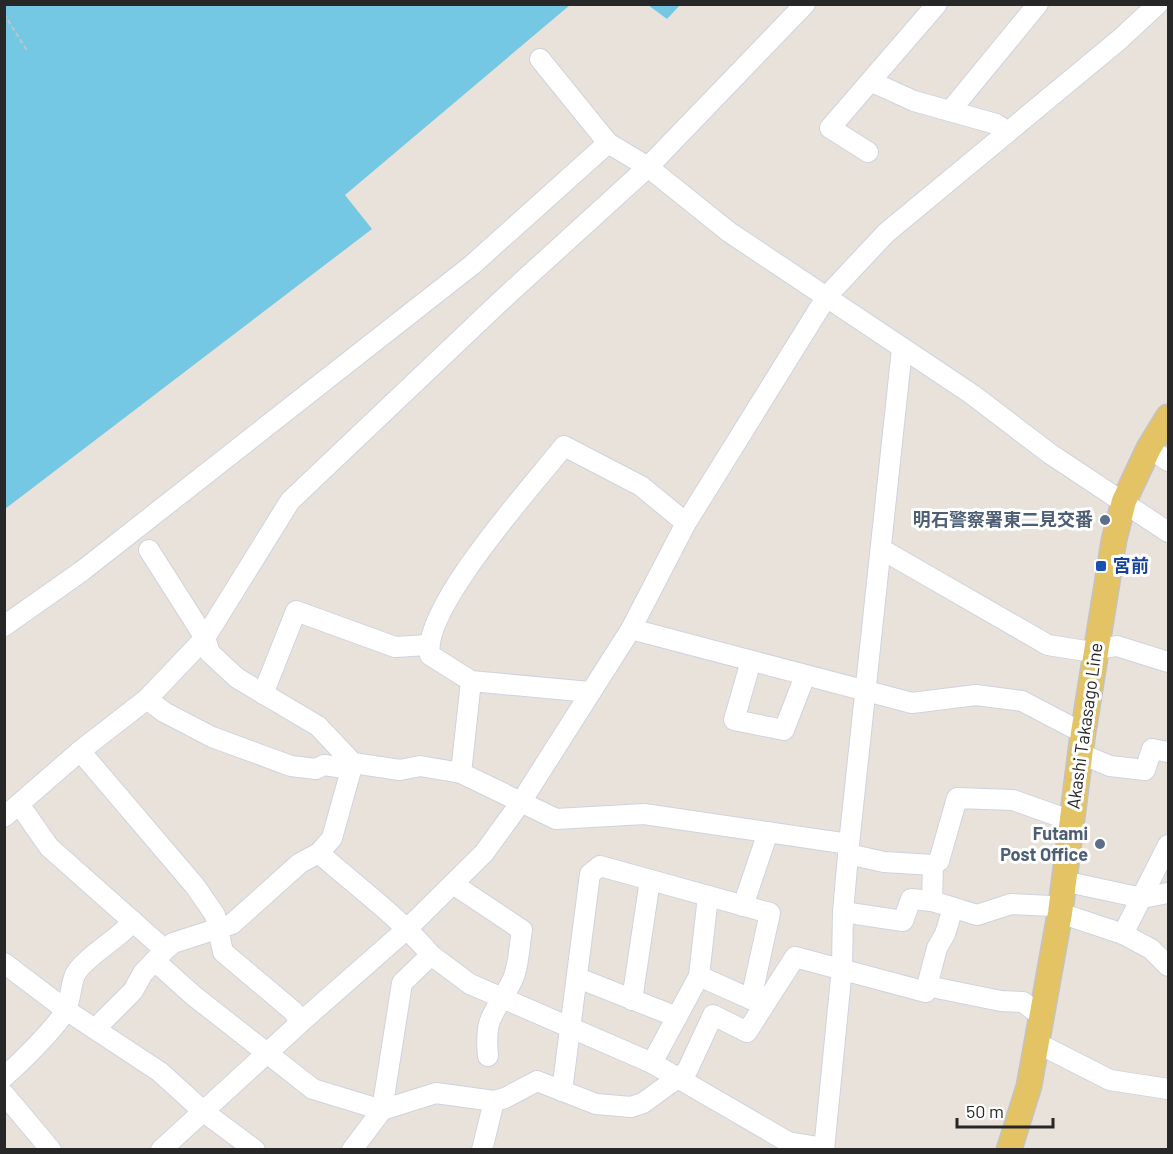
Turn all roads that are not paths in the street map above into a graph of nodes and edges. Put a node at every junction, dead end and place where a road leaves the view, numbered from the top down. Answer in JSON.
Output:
{"nodes":[{"id":1,"x":805,"y":4,"type":"edge"},
{"id":2,"x":937,"y":4,"type":"edge"},
{"id":3,"x":1038,"y":4,"type":"edge"},
{"id":4,"x":1158,"y":4,"type":"edge"},
{"id":5,"x":540,"y":59,"type":"dead end"},
{"id":6,"x":872,"y":82,"type":"junction"},
{"id":7,"x":950,"y":111,"type":"junction"},
{"id":8,"x":1008,"y":132,"type":"junction"},
{"id":9,"x":608,"y":143,"type":"junction"},
{"id":10,"x":868,"y":152,"type":"dead end"},
{"id":11,"x":648,"y":167,"type":"junction"},
{"id":12,"x":827,"y":296,"type":"junction"},
{"id":13,"x":902,"y":349,"type":"junction"},
{"id":14,"x":1168,"y":417,"type":"edge"},
{"id":15,"x":1159,"y":455,"type":"edge"},
{"id":16,"x":1124,"y":501,"type":"junction"},
{"id":17,"x":686,"y":523,"type":"junction"},
{"id":18,"x":1168,"y":532,"type":"edge"},
{"id":19,"x":881,"y":549,"type":"junction"},
{"id":20,"x":149,"y":550,"type":"dead end"},
{"id":21,"x":4,"y":626,"type":"edge"},
{"id":22,"x":631,"y":629,"type":"junction"},
{"id":23,"x":205,"y":638,"type":"junction"},
{"id":24,"x":428,"y":645,"type":"junction"},
{"id":25,"x":1096,"y":649,"type":"junction"},
{"id":26,"x":750,"y":661,"type":"junction"},
{"id":27,"x":1168,"y":662,"type":"edge"},
{"id":28,"x":805,"y":676,"type":"junction"},
{"id":29,"x":471,"y":681,"type":"junction"},
{"id":30,"x":590,"y":692,"type":"junction"},
{"id":31,"x":866,"y":693,"type":"junction"},
{"id":32,"x":263,"y":694,"type":"junction"},
{"id":33,"x":147,"y":699,"type":"junction"},
{"id":34,"x":1082,"y":743,"type":"junction"},
{"id":35,"x":80,"y":751,"type":"junction"},
{"id":36,"x":1168,"y":752,"type":"edge"},
{"id":37,"x":352,"y":766,"type":"junction"},
{"id":38,"x":461,"y":772,"type":"junction"},
{"id":39,"x":521,"y":802,"type":"junction"},
{"id":40,"x":12,"y":811,"type":"edge"},
{"id":41,"x":1071,"y":821,"type":"junction"},
{"id":42,"x":768,"y":832,"type":"junction"},
{"id":43,"x":1168,"y":845,"type":"edge"},
{"id":44,"x":849,"y":849,"type":"junction"},
{"id":45,"x":319,"y":853,"type":"junction"},
{"id":46,"x":933,"y":865,"type":"junction"},
{"id":47,"x":650,"y":880,"type":"junction"},
{"id":48,"x":1063,"y":881,"type":"junction"},
{"id":49,"x":453,"y":884,"type":"junction"},
{"id":50,"x":1168,"y":893,"type":"edge"},
{"id":51,"x":708,"y":896,"type":"junction"},
{"id":52,"x":1142,"y":898,"type":"junction"},
{"id":53,"x":932,"y":901,"type":"junction"},
{"id":54,"x":743,"y":906,"type":"junction"},
{"id":55,"x":953,"y":908,"type":"junction"},
{"id":56,"x":843,"y":912,"type":"junction"},
{"id":57,"x":1060,"y":913,"type":"junction"},
{"id":58,"x":133,"y":921,"type":"junction"},
{"id":59,"x":408,"y":928,"type":"junction"},
{"id":60,"x":218,"y":930,"type":"junction"},
{"id":61,"x":1123,"y":934,"type":"junction"},
{"id":62,"x":160,"y":955,"type":"junction"},
{"id":63,"x":431,"y":955,"type":"junction"},
{"id":64,"x":4,"y":963,"type":"edge"},
{"id":65,"x":1168,"y":966,"type":"edge"},
{"id":66,"x":842,"y":968,"type":"junction"},
{"id":67,"x":699,"y":976,"type":"junction"},
{"id":68,"x":578,"y":978,"type":"junction"},
{"id":69,"x":927,"y":986,"type":"junction"},
{"id":70,"x":501,"y":998,"type":"junction"},
{"id":71,"x":632,"y":1000,"type":"junction"},
{"id":72,"x":758,"y":1002,"type":"junction"},
{"id":73,"x":66,"y":1010,"type":"junction"},
{"id":74,"x":1041,"y":1016,"type":"junction"},
{"id":75,"x":677,"y":1017,"type":"junction"},
{"id":76,"x":301,"y":1022,"type":"junction"},
{"id":77,"x":96,"y":1029,"type":"junction"},
{"id":78,"x":572,"y":1029,"type":"junction"},
{"id":79,"x":1037,"y":1043,"type":"junction"},
{"id":80,"x":266,"y":1053,"type":"junction"},
{"id":81,"x":488,"y":1056,"type":"dead end"},
{"id":82,"x":652,"y":1063,"type":"junction"},
{"id":83,"x":4,"y":1077,"type":"edge"},
{"id":84,"x":676,"y":1077,"type":"junction"},
{"id":85,"x":1168,"y":1089,"type":"edge"},
{"id":86,"x":562,"y":1091,"type":"junction"},
{"id":87,"x":4,"y":1094,"type":"edge"},
{"id":88,"x":494,"y":1101,"type":"junction"},
{"id":89,"x":382,"y":1110,"type":"junction"},
{"id":90,"x":204,"y":1112,"type":"junction"},
{"id":91,"x":51,"y":1149,"type":"edge"},
{"id":92,"x":161,"y":1149,"type":"edge"},
{"id":93,"x":255,"y":1149,"type":"edge"},
{"id":94,"x":352,"y":1149,"type":"edge"},
{"id":95,"x":482,"y":1149,"type":"edge"},
{"id":96,"x":824,"y":1149,"type":"edge"},
{"id":97,"x":1009,"y":1149,"type":"edge"}],
"edges":[{"from":1,"to":11,"type":"street"},
{"from":2,"to":6,"type":"street"},
{"from":3,"to":7,"type":"street"},
{"from":4,"to":8,"type":"street"},
{"from":5,"to":9,"type":"street"},
{"from":6,"to":7,"type":"street"},
{"from":6,"to":10,"type":"street"},
{"from":7,"to":8,"type":"street"},
{"from":8,"to":12,"type":"street"},
{"from":9,"to":11,"type":"street"},
{"from":9,"to":21,"type":"street"},
{"from":11,"to":12,"type":"street"},
{"from":11,"to":23,"type":"street"},
{"from":12,"to":13,"type":"street"},
{"from":12,"to":17,"type":"street"},
{"from":13,"to":16,"type":"street"},
{"from":13,"to":19,"type":"street"},
{"from":14,"to":15,"type":"main road","name":"Akashi Takasago Line"},
{"from":15,"to":16,"type":"main road","name":"Akashi Takasago Line"},
{"from":16,"to":18,"type":"street"},
{"from":16,"to":25,"type":"main road","name":"Akashi Takasago Line"},
{"from":17,"to":22,"type":"street"},
{"from":17,"to":24,"type":"street"},
{"from":19,"to":25,"type":"street"},
{"from":19,"to":31,"type":"street"},
{"from":20,"to":23,"type":"street"},
{"from":22,"to":26,"type":"street"},
{"from":22,"to":30,"type":"street"},
{"from":23,"to":32,"type":"street"},
{"from":23,"to":33,"type":"street"},
{"from":24,"to":29,"type":"street"},
{"from":24,"to":32,"type":"street"},
{"from":25,"to":27,"type":"street"},
{"from":25,"to":34,"type":"main road","name":"Akashi Takasago Line"},
{"from":26,"to":28,"type":"street"},
{"from":26,"to":28,"type":"street"},
{"from":28,"to":31,"type":"street"},
{"from":29,"to":30,"type":"street"},
{"from":29,"to":38,"type":"street"},
{"from":30,"to":39,"type":"street"},
{"from":31,"to":34,"type":"street"},
{"from":31,"to":44,"type":"street"},
{"from":32,"to":37,"type":"street"},
{"from":33,"to":35,"type":"street"},
{"from":33,"to":37,"type":"street"},
{"from":34,"to":36,"type":"street"},
{"from":34,"to":41,"type":"main road","name":"Akashi Takasago Line"},
{"from":35,"to":40,"type":"street"},
{"from":35,"to":60,"type":"street"},
{"from":37,"to":38,"type":"street"},
{"from":37,"to":45,"type":"street"},
{"from":38,"to":39,"type":"street"},
{"from":39,"to":42,"type":"street"},
{"from":39,"to":49,"type":"street"},
{"from":40,"to":58,"type":"street"},
{"from":41,"to":46,"type":"street"},
{"from":41,"to":48,"type":"main road","name":"Akashi Takasago Line"},
{"from":42,"to":44,"type":"street"},
{"from":42,"to":54,"type":"street"},
{"from":43,"to":52,"type":"street"},
{"from":44,"to":46,"type":"street"},
{"from":44,"to":56,"type":"street"},
{"from":45,"to":59,"type":"street"},
{"from":45,"to":60,"type":"street"},
{"from":46,"to":53,"type":"street"},
{"from":47,"to":51,"type":"street"},
{"from":47,"to":68,"type":"street"},
{"from":47,"to":71,"type":"street"},
{"from":48,"to":52,"type":"street"},
{"from":48,"to":57,"type":"main road","name":"Akashi Takasago Line"},
{"from":49,"to":59,"type":"street"},
{"from":49,"to":70,"type":"street"},
{"from":50,"to":52,"type":"street"},
{"from":51,"to":54,"type":"street"},
{"from":51,"to":67,"type":"street"},
{"from":52,"to":61,"type":"street"},
{"from":53,"to":55,"type":"street"},
{"from":53,"to":56,"type":"street"},
{"from":54,"to":72,"type":"street"},
{"from":55,"to":57,"type":"street"},
{"from":55,"to":69,"type":"street"},
{"from":56,"to":66,"type":"street"},
{"from":57,"to":61,"type":"street"},
{"from":57,"to":74,"type":"main road","name":"Akashi Takasago Line"},
{"from":58,"to":62,"type":"street"},
{"from":58,"to":73,"type":"street"},
{"from":59,"to":63,"type":"street"},
{"from":59,"to":76,"type":"street"},
{"from":60,"to":62,"type":"street"},
{"from":60,"to":76,"type":"street"},
{"from":61,"to":65,"type":"street"},
{"from":62,"to":77,"type":"street"},
{"from":62,"to":80,"type":"street"},
{"from":63,"to":70,"type":"street"},
{"from":63,"to":89,"type":"street"},
{"from":64,"to":73,"type":"street"},
{"from":66,"to":69,"type":"street"},
{"from":66,"to":72,"type":"street"},
{"from":66,"to":96,"type":"street"},
{"from":67,"to":72,"type":"street"},
{"from":67,"to":75,"type":"street"},
{"from":68,"to":71,"type":"street"},
{"from":68,"to":78,"type":"street"},
{"from":69,"to":74,"type":"street"},
{"from":70,"to":78,"type":"street"},
{"from":70,"to":81,"type":"street"},
{"from":71,"to":75,"type":"street"},
{"from":72,"to":84,"type":"street"},
{"from":73,"to":77,"type":"street"},
{"from":73,"to":83,"type":"street"},
{"from":74,"to":79,"type":"main road","name":"Akashi Takasago Line"},
{"from":75,"to":82,"type":"street"},
{"from":76,"to":80,"type":"street"},
{"from":77,"to":90,"type":"street"},
{"from":78,"to":82,"type":"street"},
{"from":78,"to":86,"type":"street"},
{"from":79,"to":85,"type":"street"},
{"from":79,"to":97,"type":"main road","name":"Akashi Takasago Line"},
{"from":80,"to":89,"type":"street"},
{"from":80,"to":90,"type":"street"},
{"from":82,"to":84,"type":"street"},
{"from":84,"to":86,"type":"street"},
{"from":84,"to":96,"type":"street"},
{"from":86,"to":88,"type":"street"},
{"from":87,"to":91,"type":"street"},
{"from":88,"to":89,"type":"street"},
{"from":88,"to":95,"type":"street"},
{"from":89,"to":94,"type":"street"},
{"from":90,"to":92,"type":"street"},
{"from":90,"to":93,"type":"street"}]}
